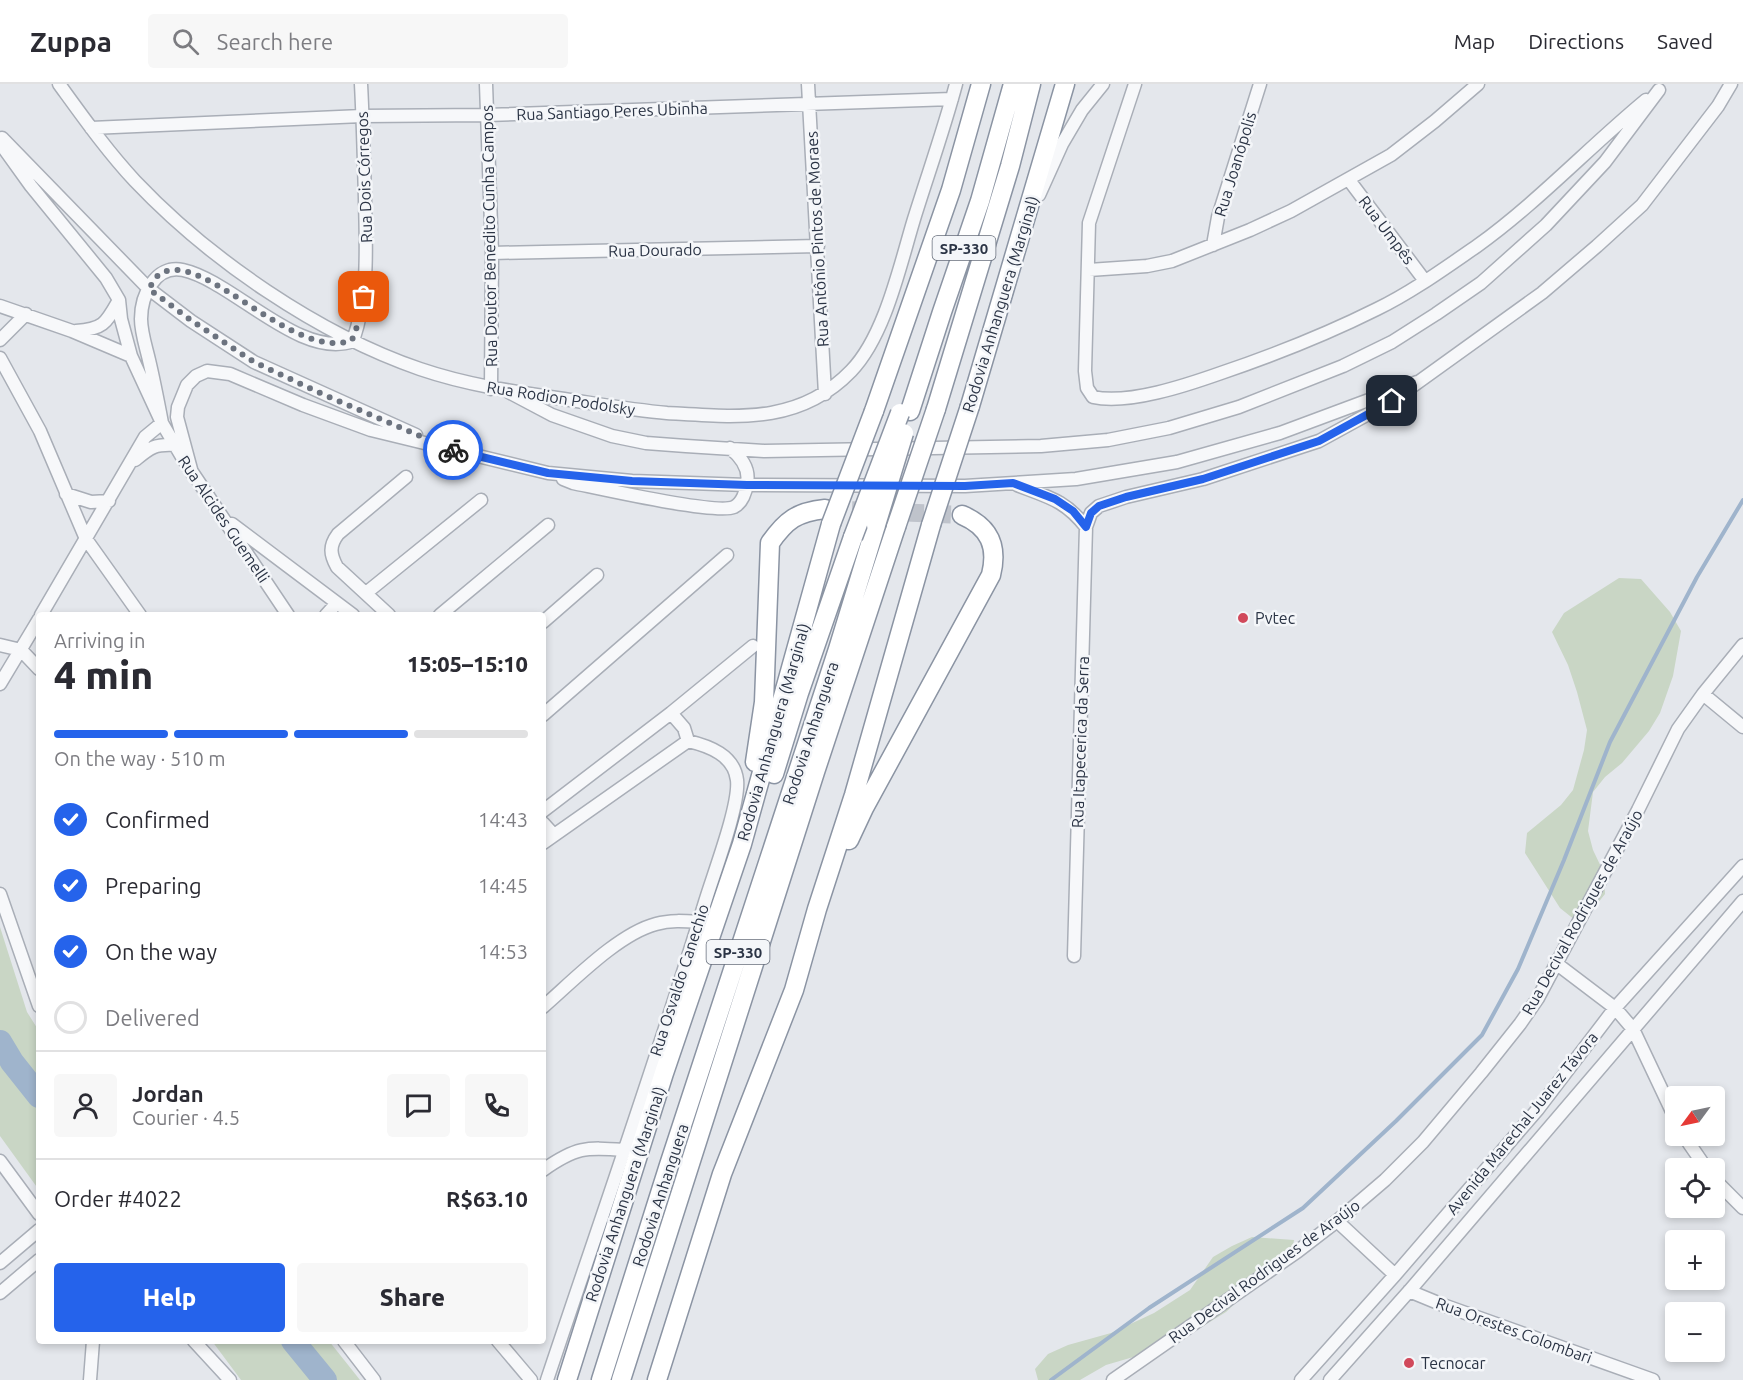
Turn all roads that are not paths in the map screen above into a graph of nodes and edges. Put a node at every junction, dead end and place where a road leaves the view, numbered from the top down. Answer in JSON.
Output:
{"nodes":[{"id":1,"x":59,"y":84,"type":"edge"},
{"id":2,"x":362,"y":84,"type":"edge"},
{"id":3,"x":486,"y":84,"type":"edge"},
{"id":4,"x":808,"y":84,"type":"edge"},
{"id":5,"x":956,"y":84,"type":"edge"},
{"id":6,"x":981,"y":84,"type":"edge"},
{"id":7,"x":1013,"y":84,"type":"edge"},
{"id":8,"x":1031,"y":84,"type":"edge"},
{"id":9,"x":1065,"y":84,"type":"edge"},
{"id":10,"x":1103,"y":84,"type":"edge"},
{"id":11,"x":1135,"y":84,"type":"edge"},
{"id":12,"x":1260,"y":84,"type":"edge"},
{"id":13,"x":1478,"y":84,"type":"edge"},
{"id":14,"x":1731,"y":84,"type":"edge"},
{"id":15,"x":1662,"y":87,"type":"edge"},
{"id":16,"x":952,"y":99,"type":"junction"},
{"id":17,"x":809,"y":104,"type":"junction"},
{"id":18,"x":487,"y":115,"type":"junction"},
{"id":19,"x":362,"y":116,"type":"junction"},
{"id":20,"x":91,"y":128,"type":"junction"},
{"id":21,"x":0,"y":136,"type":"edge"},
{"id":22,"x":0,"y":143,"type":"edge"},
{"id":23,"x":1349,"y":180,"type":"junction"},
{"id":24,"x":1026,"y":220,"type":"junction"},
{"id":25,"x":1213,"y":245,"type":"junction"},
{"id":26,"x":818,"y":246,"type":"junction"},
{"id":27,"x":492,"y":253,"type":"junction"},
{"id":28,"x":1089,"y":270,"type":"junction"},
{"id":29,"x":1425,"y":281,"type":"junction"},
{"id":30,"x":149,"y":289,"type":"junction"},
{"id":31,"x":119,"y":300,"type":"junction"},
{"id":32,"x":0,"y":306,"type":"edge"},
{"id":33,"x":26,"y":314,"type":"junction"},
{"id":34,"x":72,"y":331,"type":"junction"},
{"id":35,"x":0,"y":340,"type":"edge"},
{"id":36,"x":352,"y":340,"type":"junction"},
{"id":37,"x":130,"y":356,"type":"junction"},
{"id":38,"x":0,"y":358,"type":"edge"},
{"id":39,"x":1417,"y":381,"type":"junction"},
{"id":40,"x":491,"y":388,"type":"junction"},
{"id":41,"x":505,"y":390,"type":"junction"},
{"id":42,"x":825,"y":394,"type":"junction"},
{"id":43,"x":905,"y":412,"type":"junction"},
{"id":44,"x":162,"y":423,"type":"junction"},
{"id":45,"x":174,"y":445,"type":"junction"},
{"id":46,"x":445,"y":447,"type":"junction"},
{"id":47,"x":730,"y":448,"type":"junction"},
{"id":48,"x":131,"y":462,"type":"junction"},
{"id":49,"x":192,"y":473,"type":"junction"},
{"id":50,"x":548,"y":473,"type":"junction"},
{"id":51,"x":405,"y":477,"type":"dead end"},
{"id":52,"x":1013,"y":483,"type":"junction"},
{"id":53,"x":747,"y":485,"type":"junction"},
{"id":54,"x":66,"y":494,"type":"junction"},
{"id":55,"x":482,"y":500,"type":"dead end"},
{"id":56,"x":109,"y":501,"type":"junction"},
{"id":57,"x":221,"y":515,"type":"junction"},
{"id":58,"x":962,"y":515,"type":"tunnel mouth"},
{"id":59,"x":828,"y":516,"type":"junction"},
{"id":60,"x":548,"y":525,"type":"dead end"},
{"id":61,"x":1086,"y":527,"type":"junction"},
{"id":62,"x":86,"y":539,"type":"junction"},
{"id":63,"x":727,"y":555,"type":"dead end"},
{"id":64,"x":597,"y":575,"type":"dead end"},
{"id":65,"x":366,"y":593,"type":"junction"},
{"id":66,"x":336,"y":604,"type":"junction"},
{"id":67,"x":43,"y":612,"type":"edge"},
{"id":68,"x":138,"y":612,"type":"edge"},
{"id":69,"x":286,"y":612,"type":"edge"},
{"id":70,"x":329,"y":612,"type":"edge"},
{"id":71,"x":348,"y":612,"type":"edge"},
{"id":72,"x":386,"y":612,"type":"edge"},
{"id":73,"x":445,"y":612,"type":"edge"},
{"id":74,"x":546,"y":619,"type":"edge"},
{"id":75,"x":36,"y":624,"type":"edge"},
{"id":76,"x":0,"y":645,"type":"edge"},
{"id":77,"x":1743,"y":645,"type":"edge"},
{"id":78,"x":753,"y":646,"type":"dead end"},
{"id":79,"x":21,"y":650,"type":"junction"},
{"id":80,"x":36,"y":666,"type":"edge"},
{"id":81,"x":0,"y":684,"type":"edge"},
{"id":82,"x":1703,"y":694,"type":"junction"},
{"id":83,"x":546,"y":712,"type":"edge"},
{"id":84,"x":671,"y":713,"type":"junction"},
{"id":85,"x":1743,"y":727,"type":"edge"},
{"id":86,"x":688,"y":741,"type":"junction"},
{"id":87,"x":546,"y":809,"type":"edge"},
{"id":88,"x":546,"y":826,"type":"edge"},
{"id":89,"x":553,"y":834,"type":"junction"},
{"id":90,"x":546,"y":840,"type":"edge"},
{"id":91,"x":742,"y":844,"type":"junction"},
{"id":92,"x":1743,"y":866,"type":"edge"},
{"id":93,"x":0,"y":894,"type":"edge"},
{"id":94,"x":1743,"y":901,"type":"edge"},
{"id":95,"x":817,"y":909,"type":"junction"},
{"id":96,"x":698,"y":922,"type":"junction"},
{"id":97,"x":1074,"y":956,"type":"dead end"},
{"id":98,"x":1557,"y":964,"type":"junction"},
{"id":99,"x":36,"y":997,"type":"edge"},
{"id":100,"x":546,"y":1004,"type":"edge"},
{"id":101,"x":1616,"y":1008,"type":"junction"},
{"id":102,"x":1633,"y":1029,"type":"junction"},
{"id":103,"x":1665,"y":1097,"type":"edge"},
{"id":104,"x":624,"y":1150,"type":"junction"},
{"id":105,"x":0,"y":1161,"type":"edge"},
{"id":106,"x":546,"y":1168,"type":"edge"},
{"id":107,"x":1725,"y":1190,"type":"edge"},
{"id":108,"x":1743,"y":1208,"type":"edge"},
{"id":109,"x":36,"y":1210,"type":"edge"},
{"id":110,"x":1337,"y":1221,"type":"junction"},
{"id":111,"x":36,"y":1233,"type":"edge"},
{"id":112,"x":0,"y":1263,"type":"edge"},
{"id":113,"x":36,"y":1263,"type":"edge"},
{"id":114,"x":1395,"y":1275,"type":"junction"},
{"id":115,"x":1409,"y":1291,"type":"junction"},
{"id":116,"x":0,"y":1293,"type":"edge"},
{"id":117,"x":93,"y":1344,"type":"edge"},
{"id":118,"x":197,"y":1344,"type":"edge"},
{"id":119,"x":346,"y":1344,"type":"edge"},
{"id":120,"x":501,"y":1344,"type":"edge"},
{"id":121,"x":90,"y":1380,"type":"edge"},
{"id":122,"x":230,"y":1380,"type":"edge"},
{"id":123,"x":374,"y":1380,"type":"edge"},
{"id":124,"x":531,"y":1380,"type":"edge"},
{"id":125,"x":547,"y":1380,"type":"edge"},
{"id":126,"x":567,"y":1380,"type":"edge"},
{"id":127,"x":601,"y":1380,"type":"edge"},
{"id":128,"x":621,"y":1380,"type":"edge"},
{"id":129,"x":657,"y":1380,"type":"edge"},
{"id":130,"x":1113,"y":1380,"type":"edge"},
{"id":131,"x":1301,"y":1380,"type":"edge"},
{"id":132,"x":1330,"y":1380,"type":"edge"},
{"id":133,"x":1653,"y":1380,"type":"edge"}],
"edges":[{"from":1,"to":20,"type":"street","name":"Rua Rodion Podolsky"},
{"from":2,"to":19,"type":"street","name":"Rua Dois Córregos"},
{"from":3,"to":18,"type":"street","name":"Rua Doutor Benedito Cunha Campos"},
{"from":4,"to":17,"type":"street","name":"Rua Antônio Pintos de Moraes"},
{"from":5,"to":16,"type":"street","name":"Rua Rodion Podolsky"},
{"from":6,"to":59,"type":"highway","name":"Rodovia Anhanguera (Marginal)","bridge":true},
{"from":7,"to":43,"type":"highway","name":"Rodovia Anhanguera","number":"SP-330"},
{"from":8,"to":128,"type":"highway","name":"Rodovia Anhanguera","number":"SP-330","bridge":true},
{"from":9,"to":24,"type":"highway","name":"Rodovia Anhanguera (Marginal)"},
{"from":10,"to":24,"type":"street"},
{"from":11,"to":28,"type":"street"},
{"from":12,"to":25,"type":"street","name":"Rua Joanópolis"},
{"from":13,"to":23,"type":"street"},
{"from":14,"to":39,"type":"street"},
{"from":15,"to":29,"type":"street"},
{"from":15,"to":47,"type":"street"},
{"from":16,"to":17,"type":"street","name":"Rua Santiago Peres Ubinha"},
{"from":16,"to":42,"type":"street","name":"Rua Rodion Podolsky"},
{"from":17,"to":18,"type":"street","name":"Rua Santiago Peres Ubinha"},
{"from":17,"to":26,"type":"street","name":"Rua Antônio Pintos de Moraes"},
{"from":18,"to":19,"type":"street","name":"Rua Santiago Peres Ubinha"},
{"from":18,"to":27,"type":"street","name":"Rua Doutor Benedito Cunha Campos"},
{"from":19,"to":20,"type":"street","name":"Rua Santiago Peres Ubinha"},
{"from":19,"to":36,"type":"street","name":"Rua Dois Córregos"},
{"from":20,"to":36,"type":"street","name":"Rua Rodion Podolsky"},
{"from":21,"to":30,"type":"street"},
{"from":22,"to":31,"type":"street"},
{"from":23,"to":25,"type":"street"},
{"from":23,"to":29,"type":"street","name":"Rua Umpês"},
{"from":24,"to":95,"type":"highway","name":"Rodovia Anhanguera (Marginal)","bridge":true},
{"from":25,"to":28,"type":"street"},
{"from":26,"to":27,"type":"street","name":"Rua Dourado"},
{"from":26,"to":42,"type":"street","name":"Rua Antônio Pintos de Moraes"},
{"from":27,"to":40,"type":"street","name":"Rua Doutor Benedito Cunha Campos"},
{"from":28,"to":29,"type":"street"},
{"from":30,"to":36,"type":"street"},
{"from":30,"to":44,"type":"street"},
{"from":30,"to":46,"type":"street"},
{"from":31,"to":34,"type":"street"},
{"from":31,"to":37,"type":"street"},
{"from":32,"to":33,"type":"street"},
{"from":33,"to":34,"type":"street"},
{"from":33,"to":35,"type":"street"},
{"from":34,"to":37,"type":"street"},
{"from":36,"to":40,"type":"street","name":"Rua Rodion Podolsky"},
{"from":37,"to":44,"type":"street"},
{"from":38,"to":54,"type":"street"},
{"from":39,"to":52,"type":"street"},
{"from":39,"to":61,"type":"street"},
{"from":40,"to":41,"type":"street","name":"Rua Rodion Podolsky"},
{"from":41,"to":42,"type":"street","name":"Rua Rodion Podolsky"},
{"from":41,"to":47,"type":"street"},
{"from":43,"to":91,"type":"highway","bridge":true},
{"from":43,"to":127,"type":"highway","name":"Rodovia Anhanguera","number":"SP-330","bridge":true},
{"from":44,"to":45,"type":"street","name":"Rua Alcides Guemelli"},
{"from":44,"to":48,"type":"street"},
{"from":45,"to":48,"type":"street"},
{"from":45,"to":49,"type":"street","name":"Rua Alcides Guemelli"},
{"from":46,"to":49,"type":"street"},
{"from":46,"to":50,"type":"street"},
{"from":47,"to":53,"type":"street"},
{"from":48,"to":56,"type":"street"},
{"from":49,"to":57,"type":"street","name":"Rua Alcides Guemelli"},
{"from":50,"to":53,"type":"street"},
{"from":50,"to":53,"type":"street"},
{"from":51,"to":65,"type":"street"},
{"from":52,"to":53,"type":"street"},
{"from":52,"to":61,"type":"street"},
{"from":54,"to":56,"type":"street"},
{"from":54,"to":62,"type":"street"},
{"from":55,"to":65,"type":"street"},
{"from":56,"to":62,"type":"street"},
{"from":57,"to":66,"type":"street"},
{"from":57,"to":69,"type":"street","name":"Rua Alcides Guemelli"},
{"from":58,"to":95,"type":"highway"},
{"from":59,"to":91,"type":"highway","name":"Rodovia Anhanguera (Marginal)"},
{"from":59,"to":91,"type":"highway"},
{"from":60,"to":73,"type":"street"},
{"from":61,"to":97,"type":"street","name":"Rua Itapecerica da Serra"},
{"from":62,"to":67,"type":"street"},
{"from":62,"to":68,"type":"street"},
{"from":63,"to":83,"type":"street"},
{"from":64,"to":74,"type":"street"},
{"from":65,"to":72,"type":"street"},
{"from":66,"to":70,"type":"street"},
{"from":66,"to":71,"type":"street"},
{"from":75,"to":79,"type":"street"},
{"from":76,"to":79,"type":"street"},
{"from":77,"to":82,"type":"street","name":"Rua Decival Rodrigues de Araújo"},
{"from":78,"to":84,"type":"street"},
{"from":79,"to":80,"type":"street"},
{"from":79,"to":81,"type":"street"},
{"from":82,"to":85,"type":"street"},
{"from":82,"to":98,"type":"street","name":"Rua Decival Rodrigues de Araújo"},
{"from":84,"to":86,"type":"street"},
{"from":84,"to":87,"type":"street"},
{"from":86,"to":89,"type":"street"},
{"from":86,"to":96,"type":"street","name":"Rua Osvaldo Canechio"},
{"from":88,"to":89,"type":"street"},
{"from":89,"to":90,"type":"street"},
{"from":91,"to":126,"type":"highway","name":"Rodovia Anhanguera (Marginal)"},
{"from":92,"to":101,"type":"street","name":"Avenida Marechal Juarez Távora"},
{"from":93,"to":99,"type":"street"},
{"from":94,"to":102,"type":"street","name":"Avenida Marechal Juarez Távora"},
{"from":95,"to":129,"type":"highway","name":"Rodovia Anhanguera (Marginal)"},
{"from":96,"to":100,"type":"street"},
{"from":96,"to":104,"type":"street","name":"Rua Osvaldo Canechio"},
{"from":98,"to":101,"type":"street"},
{"from":98,"to":110,"type":"street","name":"Rua Decival Rodrigues de Araújo"},
{"from":101,"to":102,"type":"street"},
{"from":101,"to":114,"type":"street","name":"Avenida Marechal Juarez Távora"},
{"from":102,"to":103,"type":"street"},
{"from":102,"to":115,"type":"street","name":"Avenida Marechal Juarez Távora"},
{"from":104,"to":106,"type":"street"},
{"from":104,"to":125,"type":"street","name":"Rua Osvaldo Canechio"},
{"from":105,"to":109,"type":"street"},
{"from":107,"to":108,"type":"street"},
{"from":110,"to":114,"type":"street"},
{"from":110,"to":130,"type":"street","name":"Rua Decival Rodrigues de Araújo"},
{"from":111,"to":112,"type":"street"},
{"from":113,"to":116,"type":"street"},
{"from":114,"to":131,"type":"street","name":"Avenida Marechal Juarez Távora"},
{"from":115,"to":132,"type":"street","name":"Avenida Marechal Juarez Távora"},
{"from":115,"to":133,"type":"street","name":"Rua Orestes Colombari"},
{"from":117,"to":121,"type":"street"},
{"from":118,"to":122,"type":"street"},
{"from":119,"to":123,"type":"street"},
{"from":120,"to":124,"type":"street"}]}
